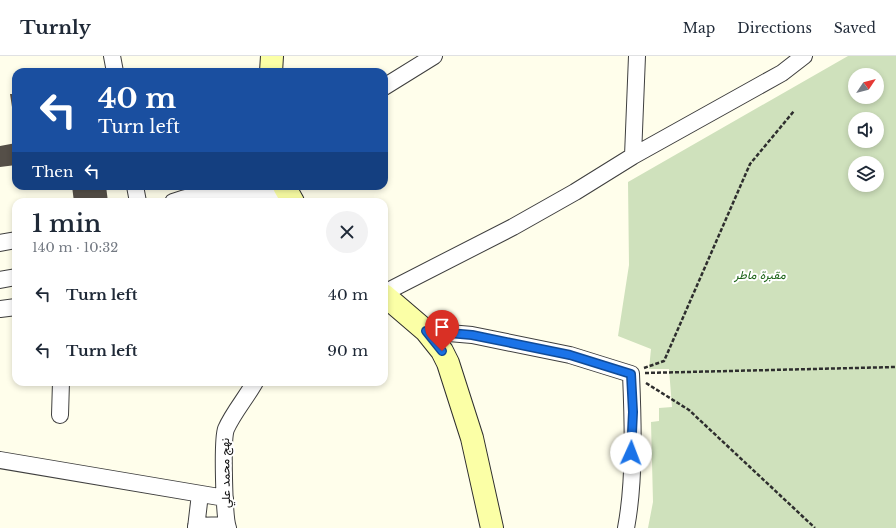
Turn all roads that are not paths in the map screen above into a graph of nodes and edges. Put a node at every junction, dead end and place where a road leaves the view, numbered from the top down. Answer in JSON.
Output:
{"nodes":[{"id":1,"x":112,"y":56,"type":"edge"},
{"id":2,"x":272,"y":56,"type":"edge"},
{"id":3,"x":434,"y":56,"type":"edge"},
{"id":4,"x":637,"y":56,"type":"edge"},
{"id":5,"x":804,"y":56,"type":"edge"},
{"id":6,"x":415,"y":63,"type":"edge"},
{"id":7,"x":114,"y":68,"type":"edge"},
{"id":8,"x":271,"y":68,"type":"edge"},
{"id":9,"x":388,"y":84,"type":"edge"},
{"id":10,"x":633,"y":156,"type":"junction"},
{"id":11,"x":287,"y":193,"type":"edge"},
{"id":12,"x":260,"y":196,"type":"edge"},
{"id":13,"x":227,"y":197,"type":"edge"},
{"id":14,"x":185,"y":198,"type":"edge"},
{"id":15,"x":12,"y":241,"type":"edge"},
{"id":16,"x":0,"y":243,"type":"edge"},
{"id":17,"x":12,"y":277,"type":"edge"},
{"id":18,"x":0,"y":280,"type":"edge"},
{"id":19,"x":388,"y":292,"type":"edge"},
{"id":20,"x":388,"y":298,"type":"edge"},
{"id":21,"x":12,"y":308,"type":"edge"},
{"id":22,"x":0,"y":309,"type":"edge"},
{"id":23,"x":426,"y":331,"type":"junction"},
{"id":24,"x":61,"y":386,"type":"edge"},
{"id":25,"x":242,"y":386,"type":"edge"},
{"id":26,"x":253,"y":386,"type":"edge"},
{"id":27,"x":245,"y":399,"type":"junction"},
{"id":28,"x":60,"y":415,"type":"dead end"},
{"id":29,"x":0,"y":460,"type":"edge"},
{"id":30,"x":200,"y":494,"type":"junction"},
{"id":31,"x":225,"y":498,"type":"junction"},
{"id":32,"x":228,"y":526,"type":"edge"},
{"id":33,"x":196,"y":527,"type":"edge"},
{"id":34,"x":492,"y":528,"type":"edge"},
{"id":35,"x":626,"y":528,"type":"edge"}],
"edges":[{"from":1,"to":7,"type":"street"},
{"from":2,"to":8,"type":"main road"},
{"from":3,"to":6,"type":"street"},
{"from":4,"to":10,"type":"street"},
{"from":5,"to":10,"type":"street"},
{"from":6,"to":9,"type":"street"},
{"from":10,"to":19,"type":"street"},
{"from":11,"to":12,"type":"street"},
{"from":12,"to":13,"type":"street"},
{"from":13,"to":14,"type":"street"},
{"from":15,"to":16,"type":"street"},
{"from":17,"to":18,"type":"street"},
{"from":20,"to":23,"type":"main road"},
{"from":21,"to":22,"type":"street"},
{"from":23,"to":34,"type":"main road"},
{"from":23,"to":35,"type":"street"},
{"from":24,"to":28,"type":"street"},
{"from":25,"to":27,"type":"street"},
{"from":26,"to":27,"type":"street","name":"نهج محمد علي"},
{"from":27,"to":31,"type":"street","name":"نهج محمد علي"},
{"from":29,"to":30,"type":"street"},
{"from":30,"to":31,"type":"street"},
{"from":30,"to":33,"type":"street"},
{"from":31,"to":32,"type":"street","name":"نهج محمد علي"},
{"from":32,"to":33,"type":"street"}]}
